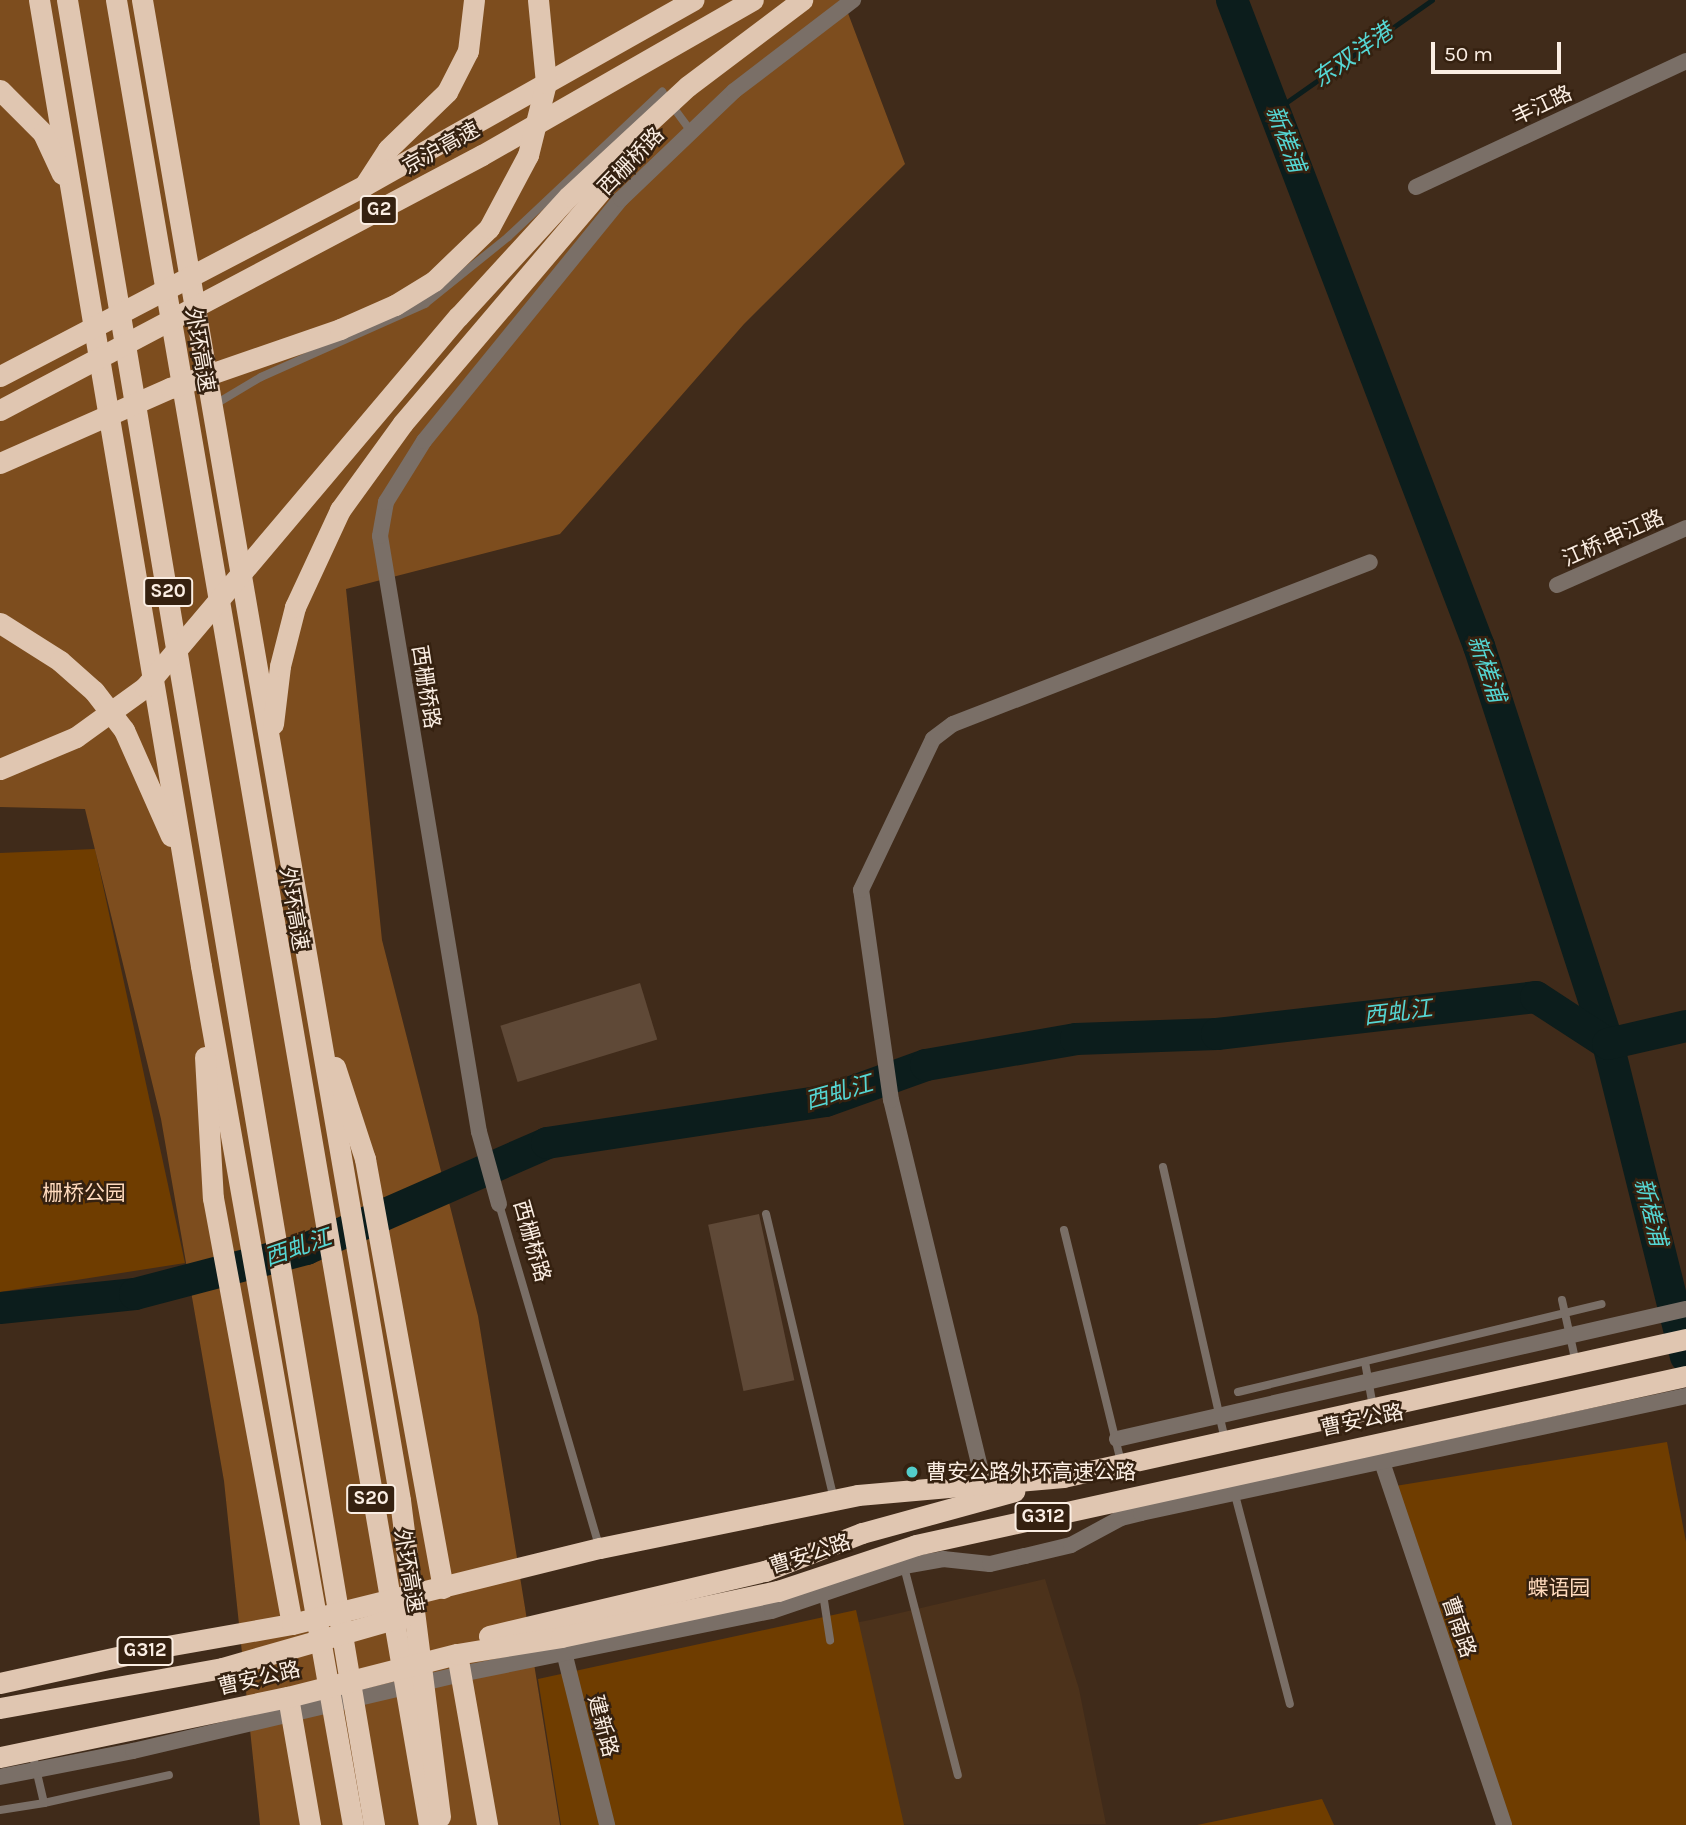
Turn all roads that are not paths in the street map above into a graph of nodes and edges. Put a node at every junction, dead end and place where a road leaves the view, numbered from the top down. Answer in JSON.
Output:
{"nodes":[{"id":1,"x":39,"y":0,"type":"edge"},
{"id":2,"x":67,"y":0,"type":"edge"},
{"id":3,"x":116,"y":0,"type":"edge"},
{"id":4,"x":142,"y":0,"type":"edge"},
{"id":5,"x":149,"y":0,"type":"edge"},
{"id":6,"x":474,"y":0,"type":"edge"},
{"id":7,"x":538,"y":0,"type":"edge"},
{"id":8,"x":693,"y":0,"type":"edge"},
{"id":9,"x":753,"y":0,"type":"edge"},
{"id":10,"x":804,"y":0,"type":"edge"},
{"id":11,"x":853,"y":0,"type":"edge"},
{"id":12,"x":148,"y":35,"type":"junction"},
{"id":13,"x":1686,"y":61,"type":"edge"},
{"id":14,"x":0,"y":90,"type":"edge"},
{"id":15,"x":690,"y":130,"type":"junction"},
{"id":16,"x":365,"y":185,"type":"junction"},
{"id":17,"x":1416,"y":187,"type":"dead end"},
{"id":18,"x":80,"y":233,"type":"junction"},
{"id":19,"x":6,"y":370,"type":"edge"},
{"id":20,"x":211,"y":407,"type":"junction"},
{"id":21,"x":0,"y":410,"type":"edge"},
{"id":22,"x":0,"y":463,"type":"edge"},
{"id":23,"x":1686,"y":528,"type":"edge"},
{"id":24,"x":1370,"y":562,"type":"dead end"},
{"id":25,"x":1557,"y":585,"type":"dead end"},
{"id":26,"x":0,"y":623,"type":"edge"},
{"id":27,"x":272,"y":761,"type":"junction"},
{"id":28,"x":0,"y":769,"type":"edge"},
{"id":29,"x":184,"y":866,"type":"junction"},
{"id":30,"x":201,"y":967,"type":"junction"},
{"id":31,"x":313,"y":1001,"type":"junction"},
{"id":32,"x":1163,"y":1167,"type":"dead end"},
{"id":33,"x":499,"y":1204,"type":"joint"},
{"id":34,"x":766,"y":1214,"type":"dead end"},
{"id":35,"x":1064,"y":1230,"type":"dead end"},
{"id":36,"x":1562,"y":1300,"type":"dead end"},
{"id":37,"x":1602,"y":1304,"type":"dead end"},
{"id":38,"x":1686,"y":1309,"type":"edge"},
{"id":39,"x":1565,"y":1314,"type":"junction"},
{"id":40,"x":1570,"y":1336,"type":"junction"},
{"id":41,"x":1686,"y":1339,"type":"edge"},
{"id":42,"x":1365,"y":1362,"type":"junction"},
{"id":43,"x":1576,"y":1363,"type":"junction"},
{"id":44,"x":1686,"y":1376,"type":"edge"},
{"id":45,"x":1368,"y":1382,"type":"junction"},
{"id":46,"x":1238,"y":1392,"type":"dead end"},
{"id":47,"x":1686,"y":1396,"type":"edge"},
{"id":48,"x":1636,"y":1397,"type":"junction"},
{"id":49,"x":1373,"y":1407,"type":"junction"},
{"id":50,"x":1220,"y":1415,"type":"junction"},
{"id":51,"x":1116,"y":1439,"type":"junction"},
{"id":52,"x":1225,"y":1439,"type":"junction"},
{"id":53,"x":1378,"y":1442,"type":"junction"},
{"id":54,"x":1121,"y":1462,"type":"junction"},
{"id":55,"x":1381,"y":1464,"type":"junction"},
{"id":56,"x":1063,"y":1477,"type":"junction"},
{"id":57,"x":984,"y":1484,"type":"junction"},
{"id":58,"x":1232,"y":1484,"type":"junction"},
{"id":59,"x":834,"y":1499,"type":"junction"},
{"id":60,"x":600,"y":1548,"type":"junction"},
{"id":61,"x":902,"y":1558,"type":"junction"},
{"id":62,"x":821,"y":1586,"type":"junction"},
{"id":63,"x":443,"y":1588,"type":"junction"},
{"id":64,"x":292,"y":1625,"type":"junction"},
{"id":65,"x":344,"y":1634,"type":"junction"},
{"id":66,"x":830,"y":1640,"type":"dead end"},
{"id":67,"x":562,"y":1646,"type":"junction"},
{"id":68,"x":430,"y":1649,"type":"junction"},
{"id":69,"x":459,"y":1664,"type":"junction"},
{"id":70,"x":0,"y":1683,"type":"edge"},
{"id":71,"x":1290,"y":1704,"type":"dead end"},
{"id":72,"x":289,"y":1705,"type":"junction"},
{"id":73,"x":0,"y":1708,"type":"edge"},
{"id":74,"x":0,"y":1757,"type":"edge"},
{"id":75,"x":35,"y":1761,"type":"junction"},
{"id":76,"x":169,"y":1774,"type":"dead end"},
{"id":77,"x":957,"y":1775,"type":"dead end"},
{"id":78,"x":0,"y":1777,"type":"edge"},
{"id":79,"x":44,"y":1803,"type":"junction"},
{"id":80,"x":0,"y":1810,"type":"edge"},
{"id":81,"x":310,"y":1825,"type":"edge"},
{"id":82,"x":353,"y":1825,"type":"edge"},
{"id":83,"x":374,"y":1825,"type":"edge"},
{"id":84,"x":429,"y":1825,"type":"edge"},
{"id":85,"x":441,"y":1825,"type":"edge"},
{"id":86,"x":486,"y":1825,"type":"edge"},
{"id":87,"x":607,"y":1825,"type":"edge"},
{"id":88,"x":1504,"y":1825,"type":"edge"}],
"edges":[{"from":1,"to":18,"type":"highway"},
{"from":2,"to":83,"type":"highway","number":"S20"},
{"from":3,"to":84,"type":"highway","name":"外环高速","number":"S20"},
{"from":4,"to":12,"type":"highway"},
{"from":5,"to":12,"type":"highway"},
{"from":6,"to":16,"type":"highway"},
{"from":7,"to":22,"type":"highway"},
{"from":8,"to":16,"type":"highway","name":"京沪高速","number":"G2"},
{"from":9,"to":21,"type":"highway","name":"京沪高速","number":"G2"},
{"from":10,"to":27,"type":"highway"},
{"from":10,"to":28,"type":"highway"},
{"from":11,"to":15,"type":"street","name":"西栅桥路"},
{"from":12,"to":20,"type":"highway"},
{"from":13,"to":17,"type":"street","name":"丰江路"},
{"from":14,"to":18,"type":"highway"},
{"from":15,"to":20,"type":"lane"},
{"from":15,"to":33,"type":"street","name":"西栅桥路"},
{"from":16,"to":19,"type":"highway","name":"京沪高速","number":"G2"},
{"from":18,"to":29,"type":"highway"},
{"from":20,"to":27,"type":"highway"},
{"from":23,"to":25,"type":"street","name":"江桥·申江路"},
{"from":24,"to":57,"type":"street"},
{"from":26,"to":29,"type":"highway"},
{"from":27,"to":31,"type":"highway"},
{"from":29,"to":30,"type":"highway"},
{"from":30,"to":64,"type":"highway"},
{"from":30,"to":82,"type":"highway"},
{"from":31,"to":63,"type":"highway"},
{"from":31,"to":85,"type":"highway"},
{"from":32,"to":50,"type":"lane"},
{"from":33,"to":60,"type":"lane","name":"西栅桥路"},
{"from":34,"to":59,"type":"lane"},
{"from":35,"to":51,"type":"lane"},
{"from":36,"to":39,"type":"lane"},
{"from":37,"to":39,"type":"lane"},
{"from":38,"to":40,"type":"street"},
{"from":39,"to":40,"type":"lane"},
{"from":39,"to":42,"type":"lane"},
{"from":40,"to":43,"type":"lane"},
{"from":40,"to":45,"type":"street"},
{"from":41,"to":43,"type":"highway","name":"曹安公路","number":"G312"},
{"from":42,"to":45,"type":"lane"},
{"from":42,"to":46,"type":"lane"},
{"from":43,"to":49,"type":"highway","name":"曹安公路","number":"G312"},
{"from":44,"to":48,"type":"highway","number":"G312"},
{"from":45,"to":49,"type":"lane"},
{"from":45,"to":50,"type":"street"},
{"from":47,"to":48,"type":"street"},
{"from":48,"to":53,"type":"highway","name":"曹安公路","number":"G312"},
{"from":48,"to":55,"type":"street"},
{"from":49,"to":52,"type":"highway","name":"曹安公路","number":"G312"},
{"from":50,"to":51,"type":"street"},
{"from":50,"to":52,"type":"lane"},
{"from":51,"to":54,"type":"lane"},
{"from":52,"to":54,"type":"highway","name":"曹安公路","number":"G312"},
{"from":53,"to":55,"type":"street","name":"曹南路"},
{"from":53,"to":58,"type":"highway","name":"曹安公路","number":"G312"},
{"from":54,"to":56,"type":"highway","name":"曹安公路","number":"G312"},
{"from":55,"to":58,"type":"street"},
{"from":55,"to":88,"type":"street","name":"曹南路"},
{"from":56,"to":57,"type":"highway","name":"曹安公路","number":"G312"},
{"from":56,"to":68,"type":"highway"},
{"from":57,"to":59,"type":"highway","name":"曹安公路","number":"G312"},
{"from":58,"to":61,"type":"highway","name":"曹安公路","number":"G312"},
{"from":58,"to":61,"type":"street"},
{"from":58,"to":71,"type":"lane"},
{"from":59,"to":60,"type":"highway","name":"曹安公路","number":"G312"},
{"from":60,"to":63,"type":"highway","name":"曹安公路","number":"G312"},
{"from":61,"to":62,"type":"highway","name":"曹安公路","number":"G312"},
{"from":61,"to":77,"type":"lane"},
{"from":62,"to":66,"type":"lane"},
{"from":62,"to":67,"type":"highway","name":"曹安公路","number":"G312"},
{"from":63,"to":64,"type":"highway","name":"曹安公路","number":"G312"},
{"from":63,"to":65,"type":"highway"},
{"from":64,"to":65,"type":"highway"},
{"from":64,"to":70,"type":"highway","name":"曹安公路","number":"G312"},
{"from":65,"to":68,"type":"highway"},
{"from":65,"to":73,"type":"highway"},
{"from":67,"to":69,"type":"highway","name":"曹安公路","number":"G312"},
{"from":67,"to":87,"type":"street","name":"建新路"},
{"from":68,"to":69,"type":"highway"},
{"from":68,"to":72,"type":"highway"},
{"from":69,"to":72,"type":"highway","name":"曹安公路","number":"G312"},
{"from":69,"to":86,"type":"highway"},
{"from":72,"to":75,"type":"highway","name":"曹安公路","number":"G312"},
{"from":72,"to":81,"type":"highway"},
{"from":74,"to":75,"type":"highway","name":"曹安公路","number":"G312"},
{"from":75,"to":78,"type":"street"},
{"from":75,"to":79,"type":"lane"},
{"from":76,"to":79,"type":"lane"},
{"from":79,"to":80,"type":"lane"}]}
